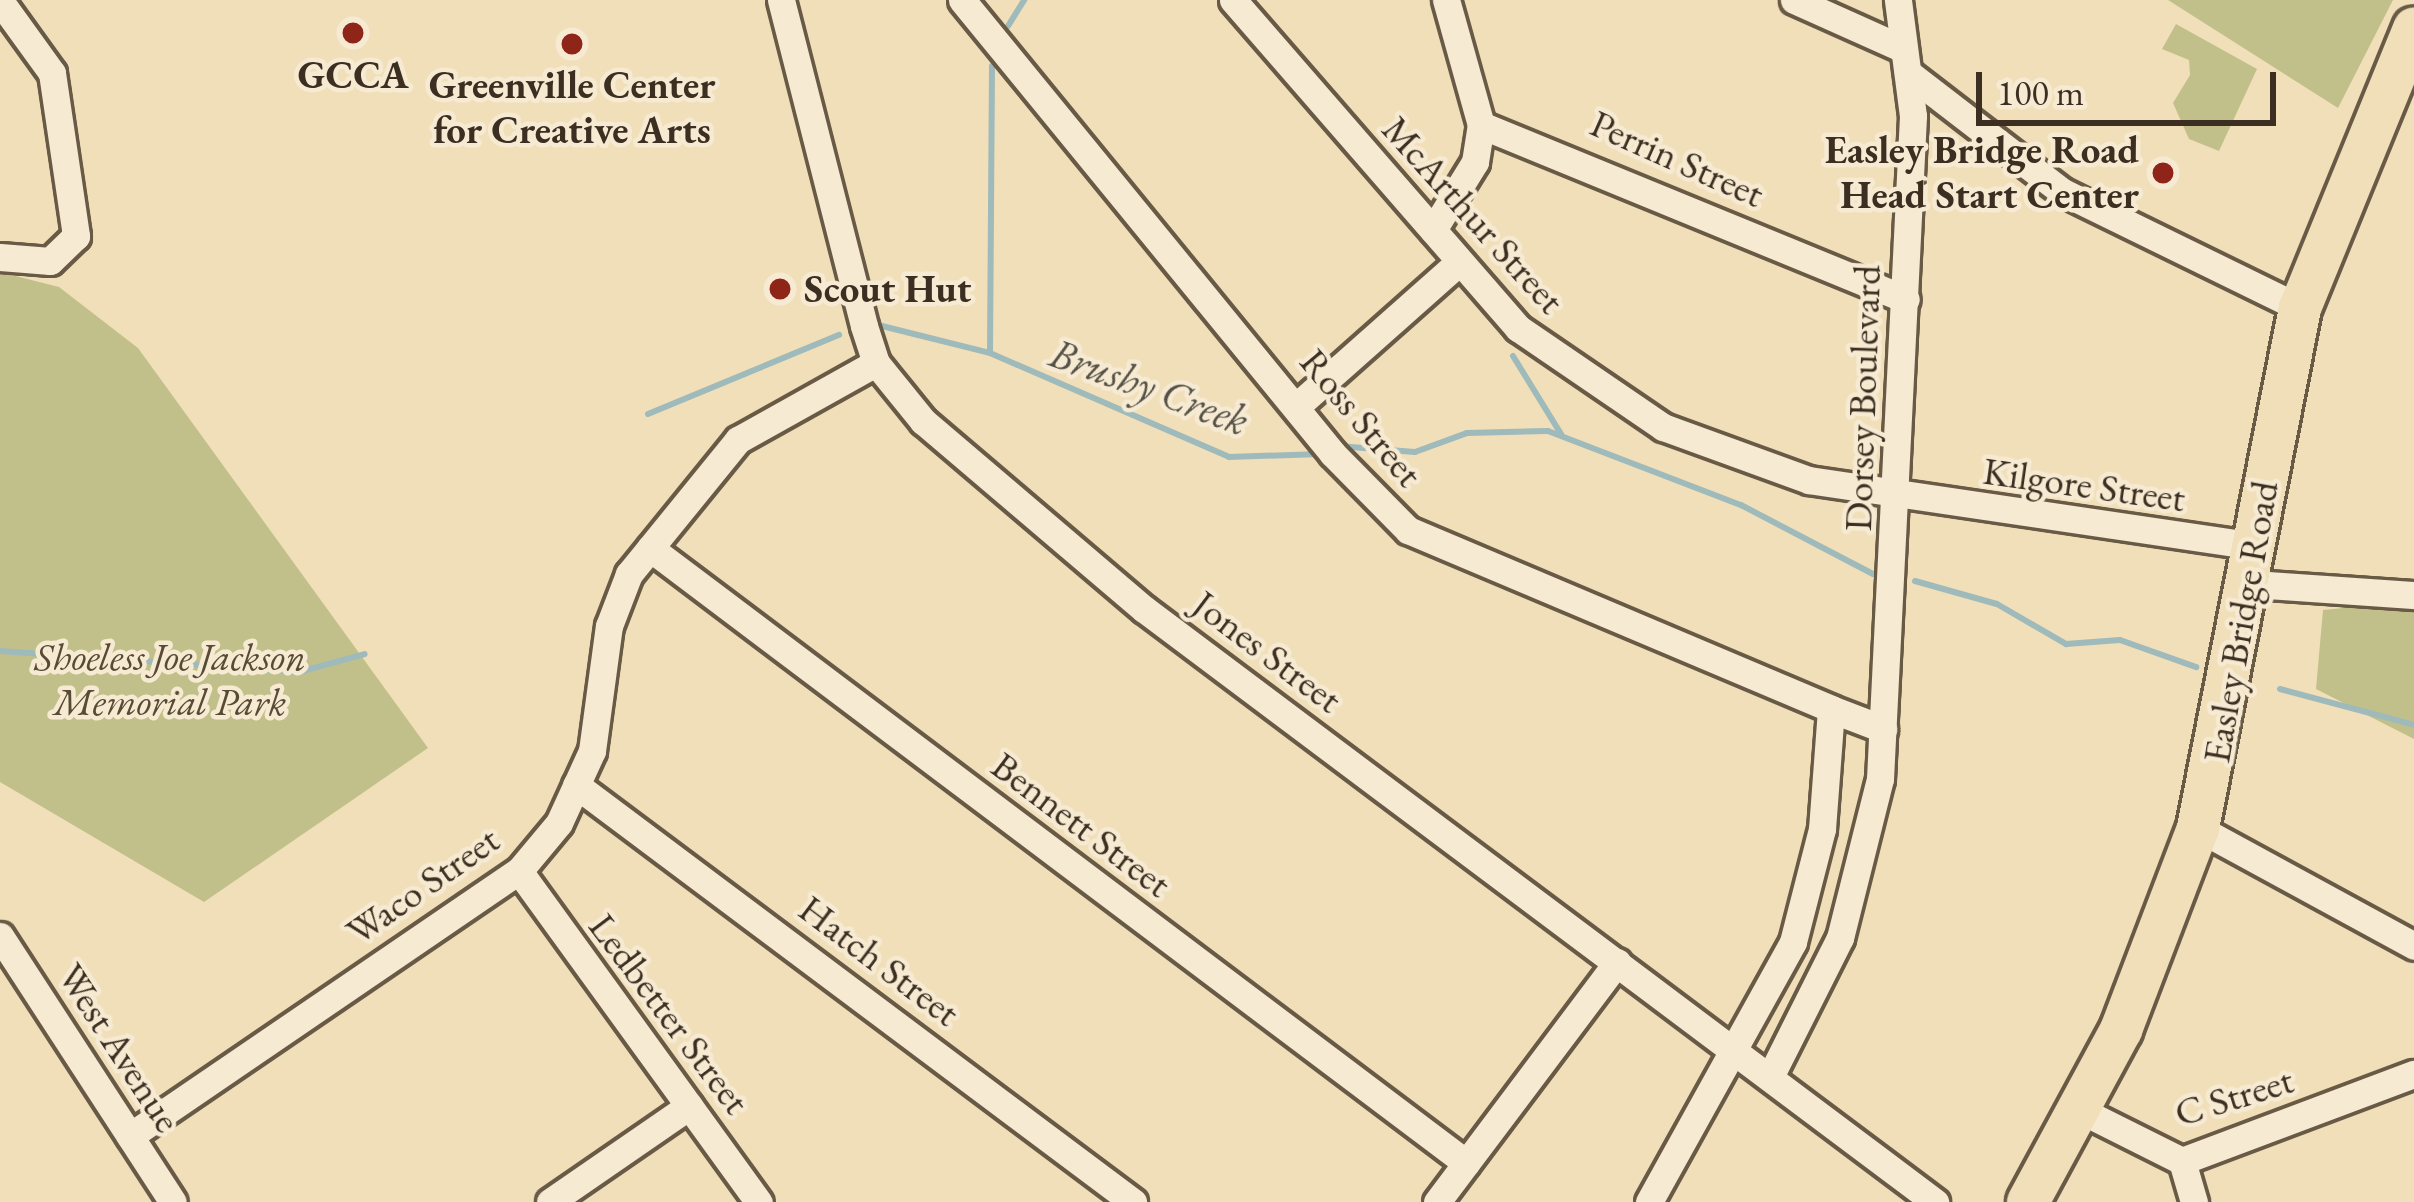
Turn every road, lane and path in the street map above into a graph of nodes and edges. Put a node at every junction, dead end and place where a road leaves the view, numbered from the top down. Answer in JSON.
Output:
{"nodes":[{"id":1,"x":781,"y":0,"type":"edge"},
{"id":2,"x":962,"y":0,"type":"edge"},
{"id":3,"x":1232,"y":0,"type":"edge"},
{"id":4,"x":1446,"y":0,"type":"edge"},
{"id":5,"x":1793,"y":0,"type":"edge"},
{"id":6,"x":1898,"y":0,"type":"edge"},
{"id":7,"x":0,"y":1,"type":"edge"},
{"id":8,"x":2414,"y":28,"type":"edge"},
{"id":9,"x":1904,"y":60,"type":"junction"},
{"id":10,"x":2401,"y":86,"type":"edge"},
{"id":11,"x":1481,"y":125,"type":"junction"},
{"id":12,"x":1433,"y":230,"type":"junction"},
{"id":13,"x":0,"y":257,"type":"edge"},
{"id":14,"x":1459,"y":262,"type":"junction"},
{"id":15,"x":1906,"y":299,"type":"junction"},
{"id":16,"x":2300,"y":308,"type":"junction"},
{"id":17,"x":876,"y":363,"type":"junction"},
{"id":18,"x":1298,"y":405,"type":"junction"},
{"id":19,"x":1898,"y":496,"type":"junction"},
{"id":20,"x":650,"y":548,"type":"junction"},
{"id":21,"x":2255,"y":565,"type":"junction"},
{"id":22,"x":2414,"y":595,"type":"edge"},
{"id":23,"x":1831,"y":710,"type":"junction"},
{"id":24,"x":1883,"y":729,"type":"junction"},
{"id":25,"x":576,"y":785,"type":"junction"},
{"id":26,"x":2198,"y":828,"type":"junction"},
{"id":27,"x":519,"y":871,"type":"junction"},
{"id":28,"x":0,"y":936,"type":"edge"},
{"id":29,"x":2408,"y":943,"type":"edge"},
{"id":30,"x":1617,"y":962,"type":"junction"},
{"id":31,"x":2414,"y":976,"type":"edge"},
{"id":32,"x":1731,"y":1047,"type":"junction"},
{"id":33,"x":2414,"y":1074,"type":"edge"},
{"id":34,"x":1770,"y":1077,"type":"junction"},
{"id":35,"x":688,"y":1106,"type":"junction"},
{"id":36,"x":2082,"y":1111,"type":"junction"},
{"id":37,"x":130,"y":1136,"type":"junction"},
{"id":38,"x":2182,"y":1161,"type":"junction"},
{"id":39,"x":1466,"y":1163,"type":"junction"},
{"id":40,"x":173,"y":1202,"type":"edge"},
{"id":41,"x":550,"y":1202,"type":"edge"},
{"id":42,"x":759,"y":1202,"type":"edge"},
{"id":43,"x":1133,"y":1202,"type":"edge"},
{"id":44,"x":1436,"y":1202,"type":"edge"},
{"id":45,"x":1649,"y":1202,"type":"edge"},
{"id":46,"x":1935,"y":1202,"type":"edge"},
{"id":47,"x":2028,"y":1202,"type":"edge"},
{"id":48,"x":2194,"y":1202,"type":"edge"}],
"edges":[{"from":1,"to":17,"type":"street","name":"Jones Street"},
{"from":2,"to":18,"type":"street","name":"Ross Street"},
{"from":3,"to":12,"type":"street","name":"McArthur Street"},
{"from":4,"to":11,"type":"street"},
{"from":5,"to":9,"type":"street"},
{"from":6,"to":9,"type":"street","name":"Dorsey Boulevard"},
{"from":7,"to":13,"type":"street"},
{"from":8,"to":10,"type":"highway","name":"Easley Bridge Road"},
{"from":9,"to":15,"type":"street","name":"Dorsey Boulevard"},
{"from":9,"to":16,"type":"street"},
{"from":10,"to":16,"type":"highway","name":"Easley Bridge Road"},
{"from":11,"to":12,"type":"street"},
{"from":11,"to":15,"type":"street","name":"Perrin Street"},
{"from":12,"to":14,"type":"street","name":"McArthur Street"},
{"from":14,"to":18,"type":"street"},
{"from":14,"to":19,"type":"street","name":"McArthur Street"},
{"from":15,"to":19,"type":"street","name":"Dorsey Boulevard"},
{"from":16,"to":21,"type":"highway","name":"Easley Bridge Road"},
{"from":17,"to":20,"type":"street","name":"Waco Street"},
{"from":17,"to":30,"type":"street","name":"Jones Street"},
{"from":18,"to":23,"type":"street","name":"Ross Street"},
{"from":19,"to":21,"type":"street","name":"Kilgore Street"},
{"from":19,"to":24,"type":"street","name":"Dorsey Boulevard"},
{"from":20,"to":25,"type":"street","name":"Waco Street"},
{"from":20,"to":39,"type":"street","name":"Bennett Street"},
{"from":21,"to":22,"type":"street","name":"Kilgore Street"},
{"from":21,"to":26,"type":"highway","name":"Easley Bridge Road"},
{"from":23,"to":24,"type":"street"},
{"from":23,"to":32,"type":"street"},
{"from":24,"to":34,"type":"street","name":"Dorsey Boulevard"},
{"from":25,"to":27,"type":"street","name":"Waco Street"},
{"from":25,"to":43,"type":"street","name":"Hatch Street"},
{"from":26,"to":29,"type":"street"},
{"from":26,"to":36,"type":"highway","name":"Easley Bridge Road"},
{"from":27,"to":35,"type":"street","name":"Ledbetter Street"},
{"from":27,"to":37,"type":"street","name":"Waco Street"},
{"from":28,"to":37,"type":"street","name":"West Avenue"},
{"from":29,"to":31,"type":"street"},
{"from":30,"to":32,"type":"street","name":"Jones Street"},
{"from":30,"to":39,"type":"street"},
{"from":32,"to":34,"type":"street","name":"Jones Street"},
{"from":32,"to":45,"type":"street"},
{"from":33,"to":38,"type":"street","name":"C Street"},
{"from":34,"to":46,"type":"street","name":"Jones Street"},
{"from":35,"to":41,"type":"street"},
{"from":35,"to":42,"type":"street","name":"Ledbetter Street"},
{"from":36,"to":38,"type":"street","name":"C Street"},
{"from":36,"to":47,"type":"highway","name":"Easley Bridge Road"},
{"from":37,"to":40,"type":"street","name":"West Avenue"},
{"from":38,"to":48,"type":"street"},
{"from":39,"to":44,"type":"street"}]}
